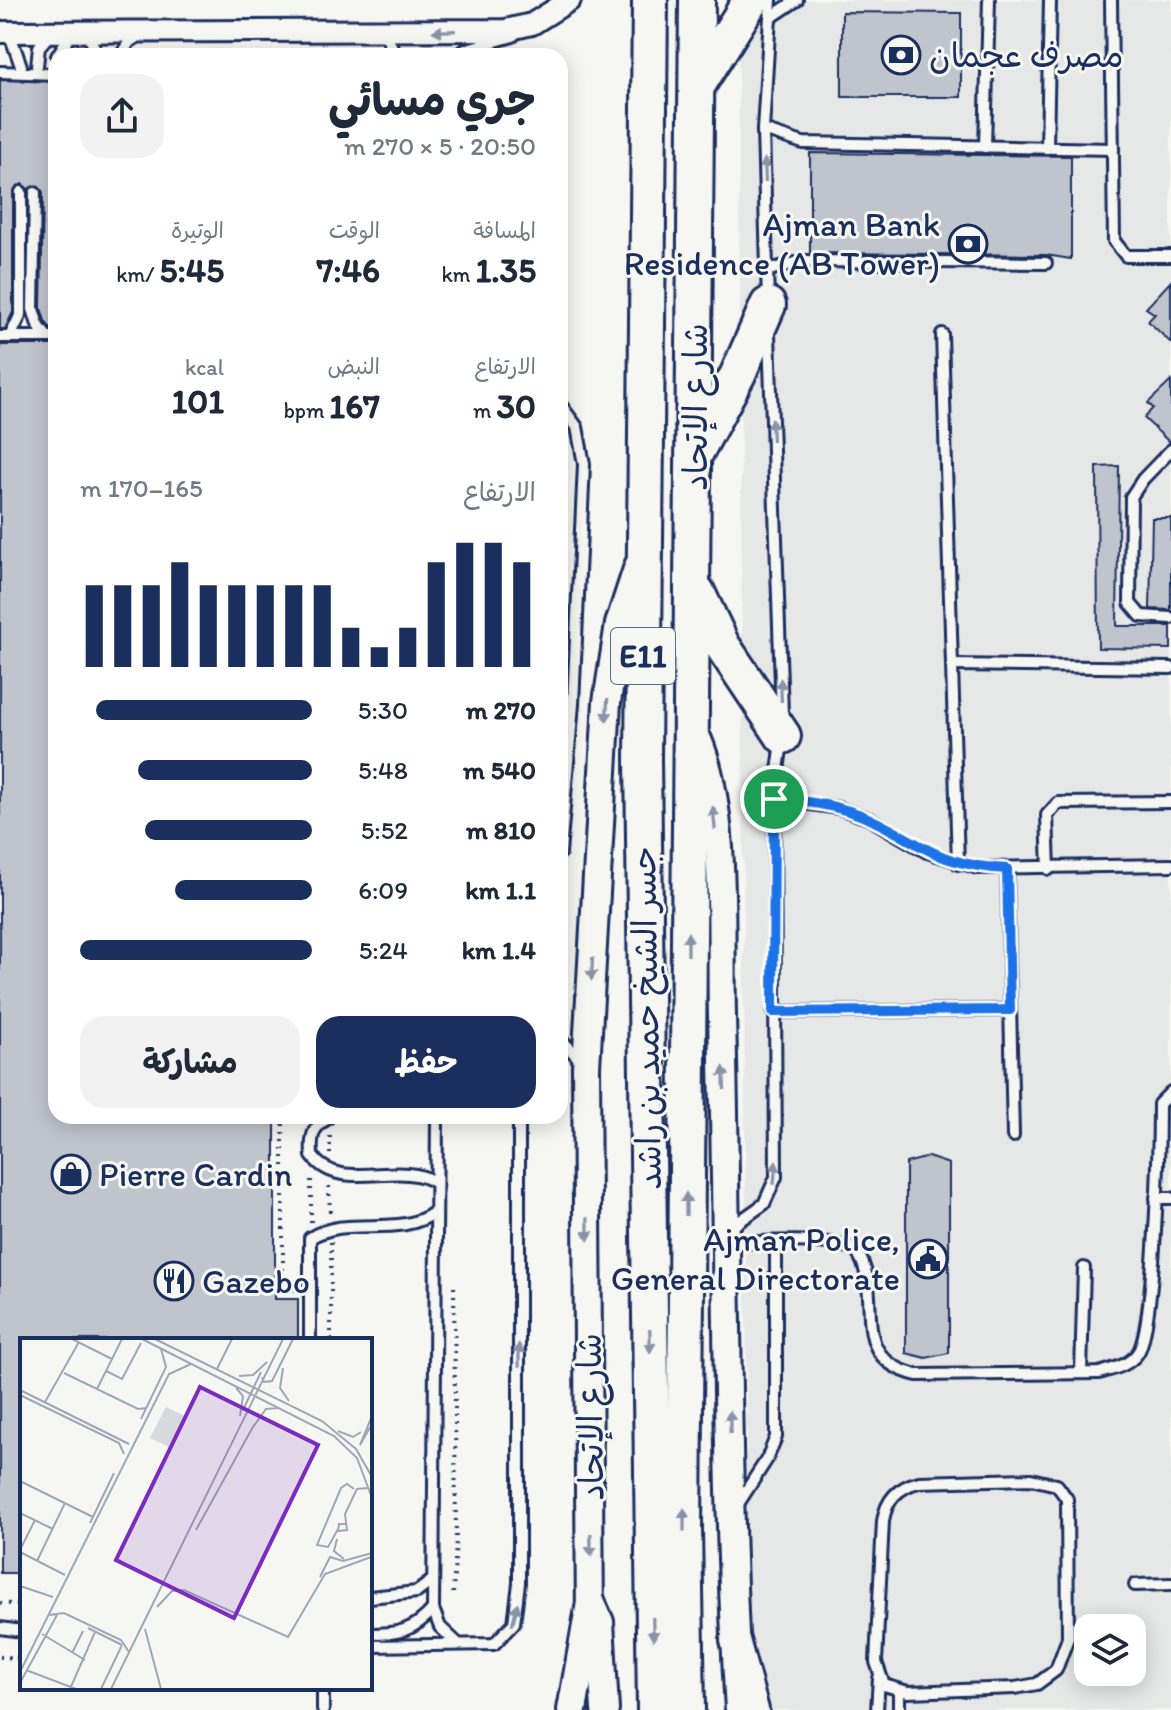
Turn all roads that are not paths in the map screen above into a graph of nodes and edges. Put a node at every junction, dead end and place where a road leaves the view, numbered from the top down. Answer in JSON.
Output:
{"nodes":[{"id":1,"x":570,"y":0,"type":"edge"},
{"id":2,"x":650,"y":0,"type":"edge"},
{"id":3,"x":697,"y":0,"type":"edge"},
{"id":4,"x":771,"y":0,"type":"edge"},
{"id":5,"x":797,"y":0,"type":"edge"},
{"id":6,"x":989,"y":0,"type":"edge"},
{"id":7,"x":1050,"y":0,"type":"edge"},
{"id":8,"x":1111,"y":0,"type":"edge"},
{"id":9,"x":761,"y":9,"type":"edge"},
{"id":10,"x":532,"y":24,"type":"junction"},
{"id":11,"x":4,"y":32,"type":"edge"},
{"id":12,"x":51,"y":32,"type":"junction"},
{"id":13,"x":80,"y":32,"type":"junction"},
{"id":14,"x":146,"y":33,"type":"junction"},
{"id":15,"x":384,"y":33,"type":"junction"},
{"id":16,"x":68,"y":48,"type":"edge"},
{"id":17,"x":92,"y":48,"type":"edge"},
{"id":18,"x":126,"y":48,"type":"edge"},
{"id":19,"x":392,"y":48,"type":"edge"},
{"id":20,"x":471,"y":48,"type":"edge"},
{"id":21,"x":48,"y":65,"type":"edge"},
{"id":22,"x":21,"y":66,"type":"dead end"},
{"id":23,"x":37,"y":66,"type":"dead end"},
{"id":24,"x":0,"y":72,"type":"edge"},
{"id":25,"x":697,"y":87,"type":"junction"},
{"id":26,"x":763,"y":130,"type":"junction"},
{"id":27,"x":985,"y":147,"type":"junction"},
{"id":28,"x":1047,"y":148,"type":"junction"},
{"id":29,"x":1113,"y":149,"type":"junction"},
{"id":30,"x":21,"y":192,"type":"dead end"},
{"id":31,"x":35,"y":193,"type":"dead end"},
{"id":32,"x":1171,"y":256,"type":"edge"},
{"id":33,"x":1046,"y":263,"type":"dead end"},
{"id":34,"x":769,"y":270,"type":"junction"},
{"id":35,"x":768,"y":305,"type":"junction"},
{"id":36,"x":48,"y":334,"type":"edge"},
{"id":37,"x":942,"y":334,"type":"dead end"},
{"id":38,"x":5,"y":337,"type":"edge"},
{"id":39,"x":48,"y":337,"type":"edge"},
{"id":40,"x":568,"y":415,"type":"edge"},
{"id":41,"x":1171,"y":450,"type":"edge"},
{"id":42,"x":694,"y":456,"type":"junction"},
{"id":43,"x":643,"y":553,"type":"junction"},
{"id":44,"x":695,"y":588,"type":"junction"},
{"id":45,"x":1171,"y":618,"type":"edge"},
{"id":46,"x":952,"y":665,"type":"junction"},
{"id":47,"x":1171,"y":668,"type":"edge"},
{"id":48,"x":689,"y":719,"type":"junction"},
{"id":49,"x":783,"y":736,"type":"junction"},
{"id":50,"x":643,"y":759,"type":"joint"},
{"id":51,"x":568,"y":761,"type":"edge"},
{"id":52,"x":689,"y":782,"type":"joint"},
{"id":53,"x":774,"y":799,"type":"junction"},
{"id":54,"x":1171,"y":802,"type":"edge"},
{"id":55,"x":958,"y":864,"type":"junction"},
{"id":56,"x":1171,"y":865,"type":"edge"},
{"id":57,"x":1007,"y":869,"type":"junction"},
{"id":58,"x":1049,"y":869,"type":"junction"},
{"id":59,"x":1010,"y":1010,"type":"junction"},
{"id":60,"x":773,"y":1012,"type":"junction"},
{"id":61,"x":568,"y":1047,"type":"edge"},
{"id":62,"x":586,"y":1067,"type":"junction"},
{"id":63,"x":1171,"y":1092,"type":"edge"},
{"id":64,"x":319,"y":1124,"type":"edge"},
{"id":65,"x":437,"y":1124,"type":"edge"},
{"id":66,"x":519,"y":1124,"type":"edge"},
{"id":67,"x":1013,"y":1136,"type":"dead end"},
{"id":68,"x":1158,"y":1148,"type":"junction"},
{"id":69,"x":1171,"y":1148,"type":"edge"},
{"id":70,"x":436,"y":1183,"type":"junction"},
{"id":71,"x":1156,"y":1198,"type":"junction"},
{"id":72,"x":1171,"y":1198,"type":"edge"},
{"id":73,"x":435,"y":1212,"type":"junction"},
{"id":74,"x":728,"y":1236,"type":"junction"},
{"id":75,"x":776,"y":1243,"type":"junction"},
{"id":76,"x":1084,"y":1268,"type":"dead end"},
{"id":77,"x":310,"y":1338,"type":"edge"},
{"id":78,"x":1081,"y":1373,"type":"junction"},
{"id":79,"x":731,"y":1516,"type":"junction"},
{"id":80,"x":433,"y":1580,"type":"junction"},
{"id":81,"x":1171,"y":1584,"type":"edge"},
{"id":82,"x":1135,"y":1585,"type":"dead end"},
{"id":83,"x":372,"y":1597,"type":"edge"},
{"id":84,"x":591,"y":1603,"type":"junction"},
{"id":85,"x":433,"y":1609,"type":"junction"},
{"id":86,"x":0,"y":1628,"type":"edge"},
{"id":87,"x":20,"y":1631,"type":"edge"},
{"id":88,"x":372,"y":1634,"type":"edge"},
{"id":89,"x":735,"y":1640,"type":"junction"},
{"id":90,"x":460,"y":1645,"type":"junction"},
{"id":91,"x":372,"y":1646,"type":"edge"},
{"id":92,"x":879,"y":1678,"type":"junction"},
{"id":93,"x":899,"y":1692,"type":"junction"},
{"id":94,"x":572,"y":1710,"type":"edge"},
{"id":95,"x":587,"y":1710,"type":"edge"},
{"id":96,"x":605,"y":1710,"type":"edge"},
{"id":97,"x":655,"y":1710,"type":"edge"},
{"id":98,"x":687,"y":1710,"type":"edge"},
{"id":99,"x":724,"y":1710,"type":"edge"},
{"id":100,"x":739,"y":1710,"type":"edge"},
{"id":101,"x":754,"y":1710,"type":"edge"},
{"id":102,"x":877,"y":1710,"type":"edge"},
{"id":103,"x":899,"y":1710,"type":"edge"}],
"edges":[{"from":1,"to":10,"type":"street"},
{"from":2,"to":43,"type":"highway","name":"شارع الإتحاد","number":"E11"},
{"from":3,"to":25,"type":"highway","name":"شارع الإتحاد","number":"E11"},
{"from":4,"to":9,"type":"lane"},
{"from":5,"to":9,"type":"lane"},
{"from":6,"to":27,"type":"lane"},
{"from":7,"to":28,"type":"lane"},
{"from":8,"to":29,"type":"lane"},
{"from":9,"to":25,"type":"highway"},
{"from":9,"to":26,"type":"lane"},
{"from":10,"to":15,"type":"street","one_way":true},
{"from":10,"to":20,"type":"lane"},
{"from":11,"to":12,"type":"street"},
{"from":11,"to":22,"type":"lane"},
{"from":12,"to":13,"type":"street"},
{"from":12,"to":23,"type":"lane"},
{"from":13,"to":14,"type":"street"},
{"from":13,"to":16,"type":"lane"},
{"from":13,"to":17,"type":"lane"},
{"from":14,"to":15,"type":"street"},
{"from":14,"to":18,"type":"lane"},
{"from":15,"to":19,"type":"lane"},
{"from":21,"to":24,"type":"lane"},
{"from":25,"to":42,"type":"highway","name":"شارع الإتحاد","number":"E11"},
{"from":26,"to":27,"type":"lane"},
{"from":34,"to":26,"type":"lane","one_way":true},
{"from":27,"to":28,"type":"lane"},
{"from":28,"to":29,"type":"lane"},
{"from":29,"to":32,"type":"lane"},
{"from":30,"to":38,"type":"lane"},
{"from":31,"to":36,"type":"lane"},
{"from":33,"to":34,"type":"lane"},
{"from":34,"to":35,"type":"lane"},
{"from":35,"to":42,"type":"highway"},
{"from":49,"to":35,"type":"lane","one_way":true},
{"from":37,"to":46,"type":"lane"},
{"from":38,"to":39,"type":"lane"},
{"from":40,"to":51,"type":"lane"},
{"from":41,"to":45,"type":"lane"},
{"from":42,"to":44,"type":"highway","name":"شارع الإتحاد","number":"E11"},
{"from":43,"to":50,"type":"highway","name":"شارع الإتحاد","number":"E11"},
{"from":43,"to":62,"type":"street","name":"شارع الإتحاد","one_way":true},
{"from":44,"to":48,"type":"highway","name":"شارع الإتحاد","number":"E11"},
{"from":44,"to":49,"type":"highway"},
{"from":46,"to":47,"type":"lane"},
{"from":46,"to":55,"type":"lane"},
{"from":48,"to":52,"type":"highway","name":"شارع الإتحاد","number":"E11"},
{"from":74,"to":48,"type":"street","name":"شارع الإتحاد","one_way":true},
{"from":49,"to":53,"type":"lane"},
{"from":50,"to":97,"type":"highway","name":"جسر الشيخ حميد بن راشد","number":"E11","one_way":true},
{"from":98,"to":52,"type":"highway","name":"جسر الشيخ حميد بن راشد","number":"E11","one_way":true},
{"from":53,"to":55,"type":"lane"},
{"from":53,"to":60,"type":"lane"},
{"from":54,"to":58,"type":"lane"},
{"from":55,"to":57,"type":"lane"},
{"from":56,"to":58,"type":"lane"},
{"from":57,"to":58,"type":"lane"},
{"from":57,"to":59,"type":"lane"},
{"from":59,"to":60,"type":"lane"},
{"from":59,"to":67,"type":"lane"},
{"from":74,"to":60,"type":"lane","one_way":true},
{"from":61,"to":62,"type":"lane"},
{"from":62,"to":84,"type":"street","name":"شارع الإتحاد","one_way":true},
{"from":63,"to":68,"type":"lane"},
{"from":64,"to":70,"type":"lane"},
{"from":65,"to":70,"type":"lane"},
{"from":90,"to":66,"type":"lane","one_way":true},
{"from":68,"to":69,"type":"lane"},
{"from":68,"to":71,"type":"lane"},
{"from":70,"to":73,"type":"lane"},
{"from":71,"to":72,"type":"lane"},
{"from":71,"to":78,"type":"lane"},
{"from":73,"to":77,"type":"lane"},
{"from":73,"to":80,"type":"lane"},
{"from":74,"to":75,"type":"lane"},
{"from":79,"to":74,"type":"street","name":"شارع الإتحاد","one_way":true},
{"from":75,"to":78,"type":"lane"},
{"from":75,"to":79,"type":"lane"},
{"from":76,"to":78,"type":"lane"},
{"from":79,"to":89,"type":"street","name":"شارع الإتحاد"},
{"from":80,"to":83,"type":"lane"},
{"from":80,"to":85,"type":"lane"},
{"from":81,"to":82,"type":"lane"},
{"from":84,"to":94,"type":"main road"},
{"from":84,"to":95,"type":"street","name":"شارع الإتحاد"},
{"from":84,"to":96,"type":"street"},
{"from":85,"to":88,"type":"lane"},
{"from":85,"to":90,"type":"lane"},
{"from":86,"to":87,"type":"lane"},
{"from":89,"to":99,"type":"street"},
{"from":89,"to":100,"type":"street","name":"شارع الإتحاد"},
{"from":89,"to":101,"type":"main road"},
{"from":90,"to":91,"type":"lane"},
{"from":92,"to":93,"type":"lane"},
{"from":92,"to":93,"type":"lane"},
{"from":92,"to":102,"type":"lane"},
{"from":93,"to":103,"type":"lane"}]}
